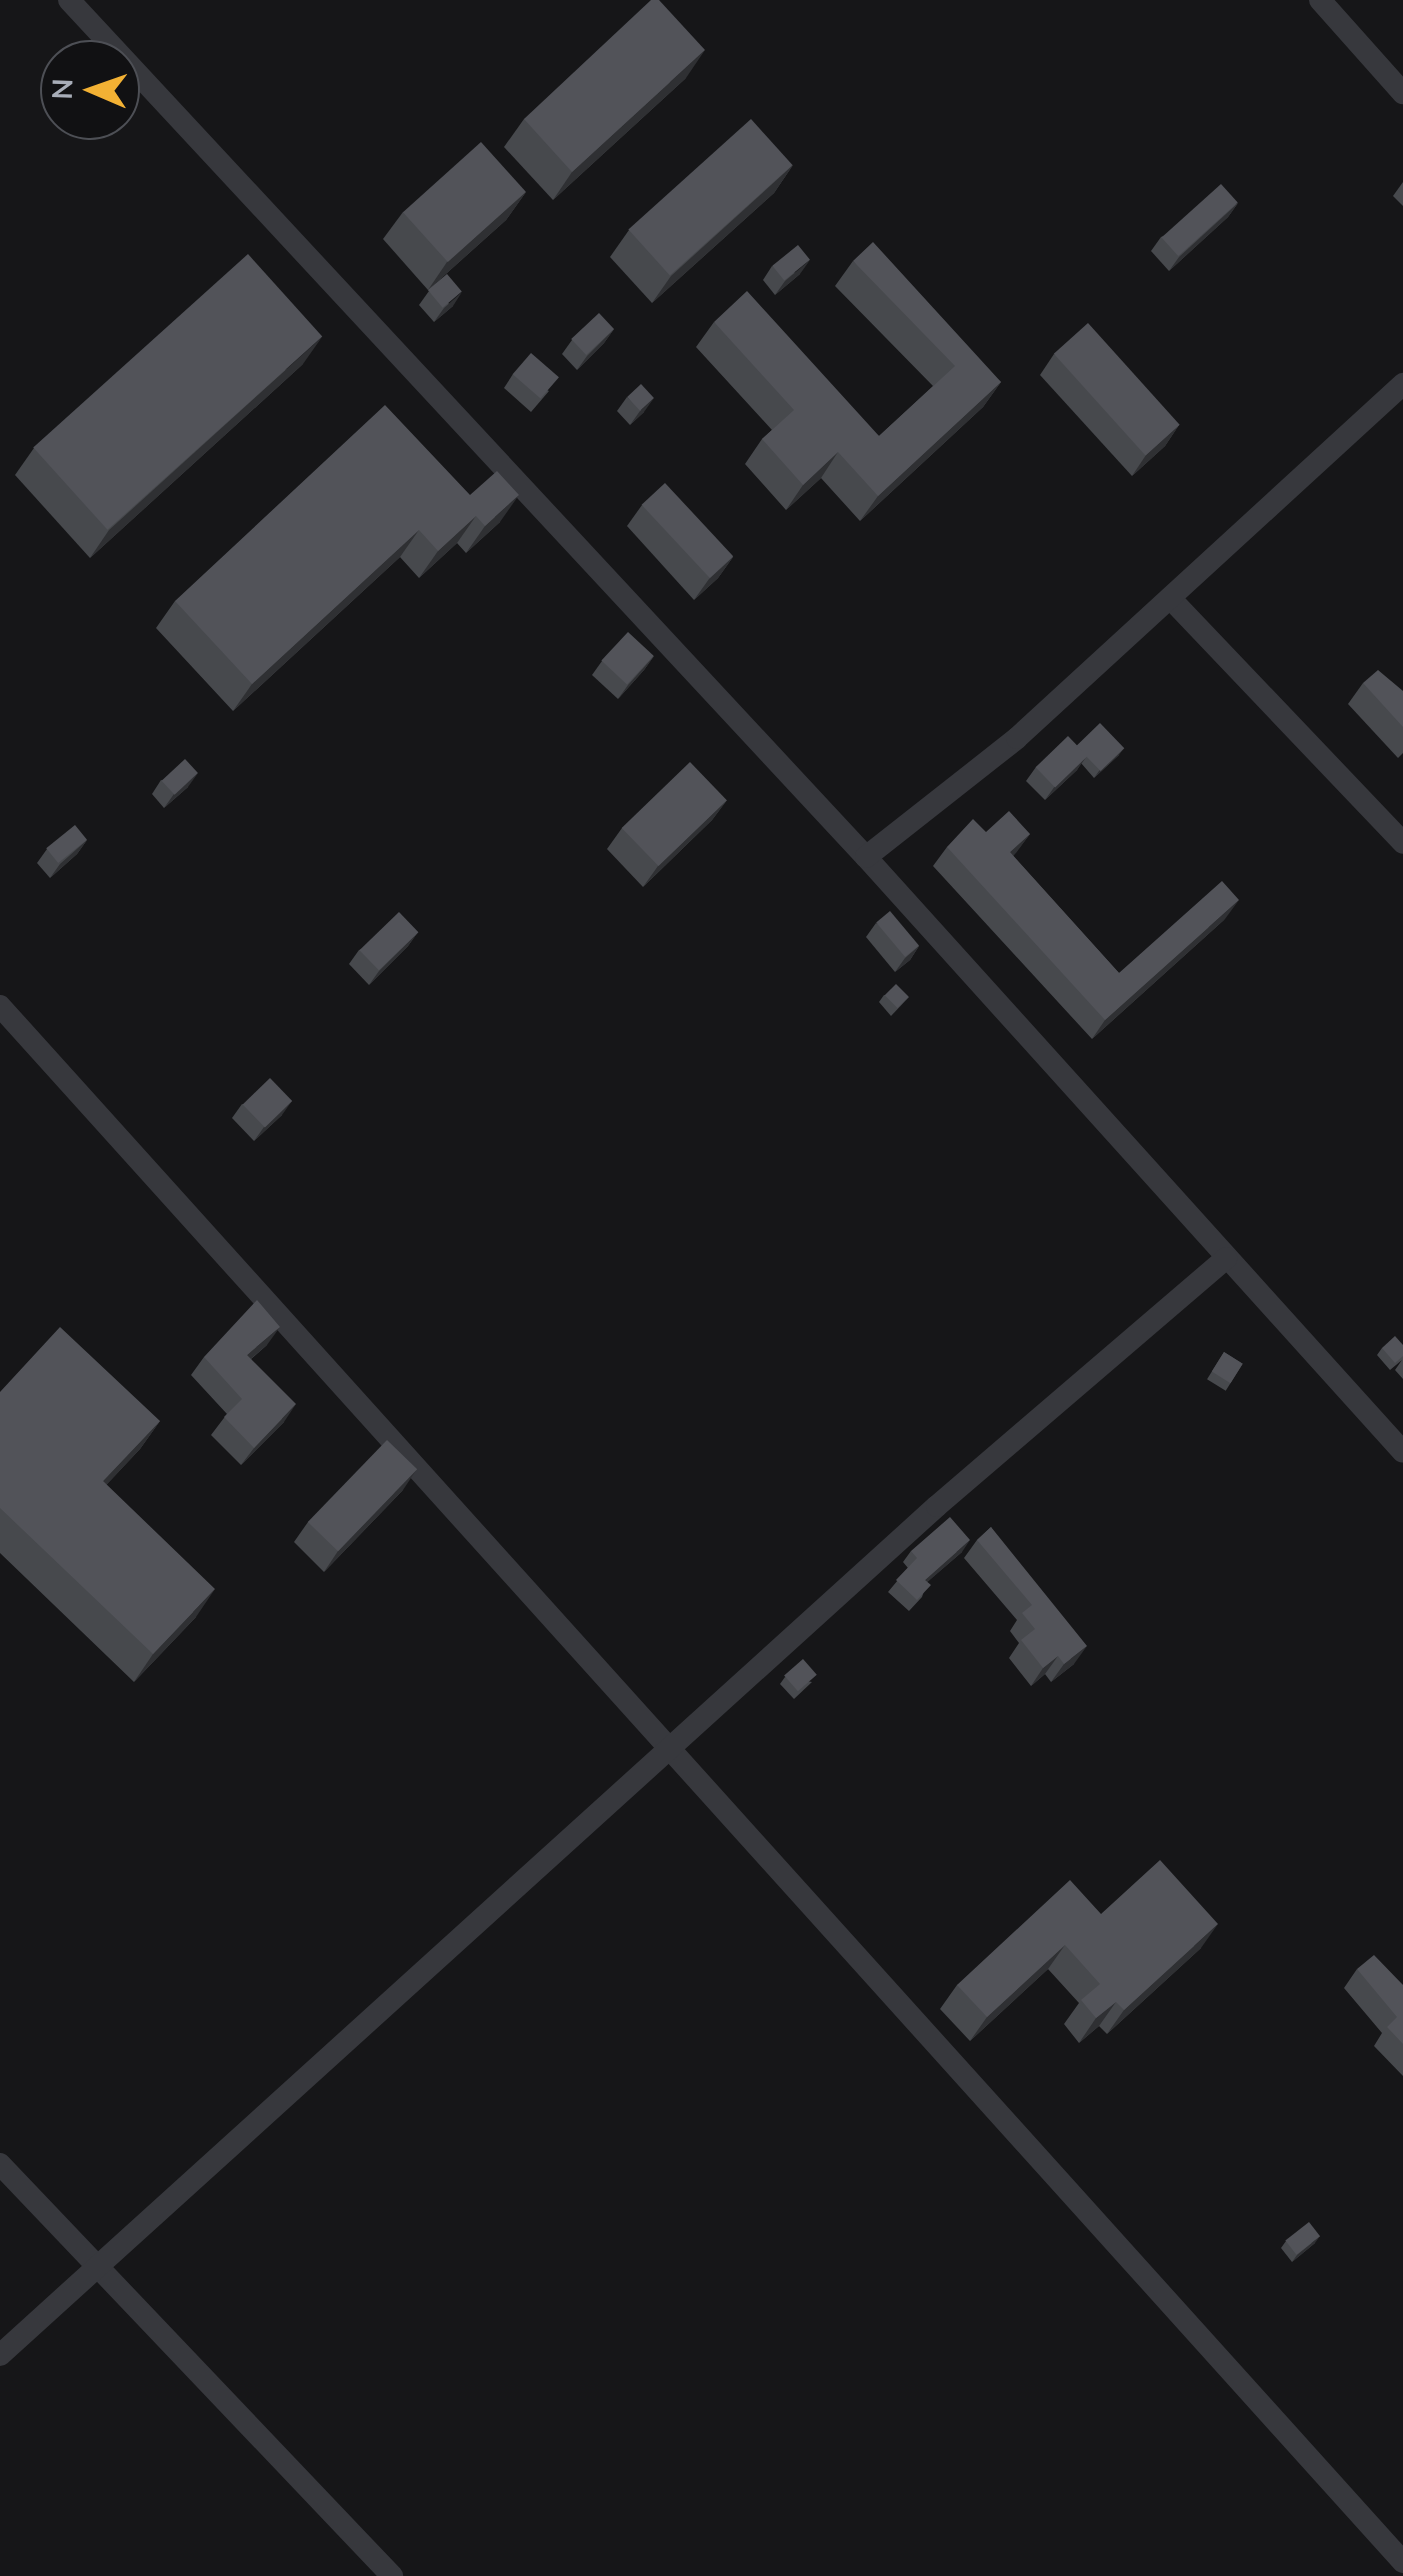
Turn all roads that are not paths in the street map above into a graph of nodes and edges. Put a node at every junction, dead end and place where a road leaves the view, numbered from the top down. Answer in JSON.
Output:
{"nodes":[{"id":1,"x":69,"y":0,"type":"edge"},
{"id":2,"x":1320,"y":0,"type":"edge"},
{"id":3,"x":1403,"y":92,"type":"edge"},
{"id":4,"x":1403,"y":384,"type":"edge"},
{"id":5,"x":1170,"y":598,"type":"junction"},
{"id":6,"x":1403,"y":842,"type":"edge"},
{"id":7,"x":866,"y":856,"type":"junction"},
{"id":8,"x":0,"y":1006,"type":"edge"},
{"id":9,"x":1226,"y":1258,"type":"junction"},
{"id":10,"x":1402,"y":1451,"type":"edge"},
{"id":11,"x":668,"y":1750,"type":"junction"},
{"id":12,"x":0,"y":2164,"type":"edge"},
{"id":13,"x":92,"y":2268,"type":"junction"},
{"id":14,"x":0,"y":2355,"type":"edge"},
{"id":15,"x":1403,"y":2562,"type":"edge"},
{"id":16,"x":392,"y":2576,"type":"edge"}],
"edges":[{"from":1,"to":7,"type":"street"},
{"from":2,"to":3,"type":"street"},
{"from":4,"to":5,"type":"street"},
{"from":5,"to":6,"type":"street"},
{"from":5,"to":7,"type":"street"},
{"from":7,"to":9,"type":"street"},
{"from":8,"to":11,"type":"street"},
{"from":9,"to":10,"type":"street"},
{"from":9,"to":11,"type":"street"},
{"from":11,"to":13,"type":"street"},
{"from":11,"to":15,"type":"street"},
{"from":12,"to":13,"type":"street"},
{"from":13,"to":14,"type":"street"},
{"from":13,"to":16,"type":"street"}]}
